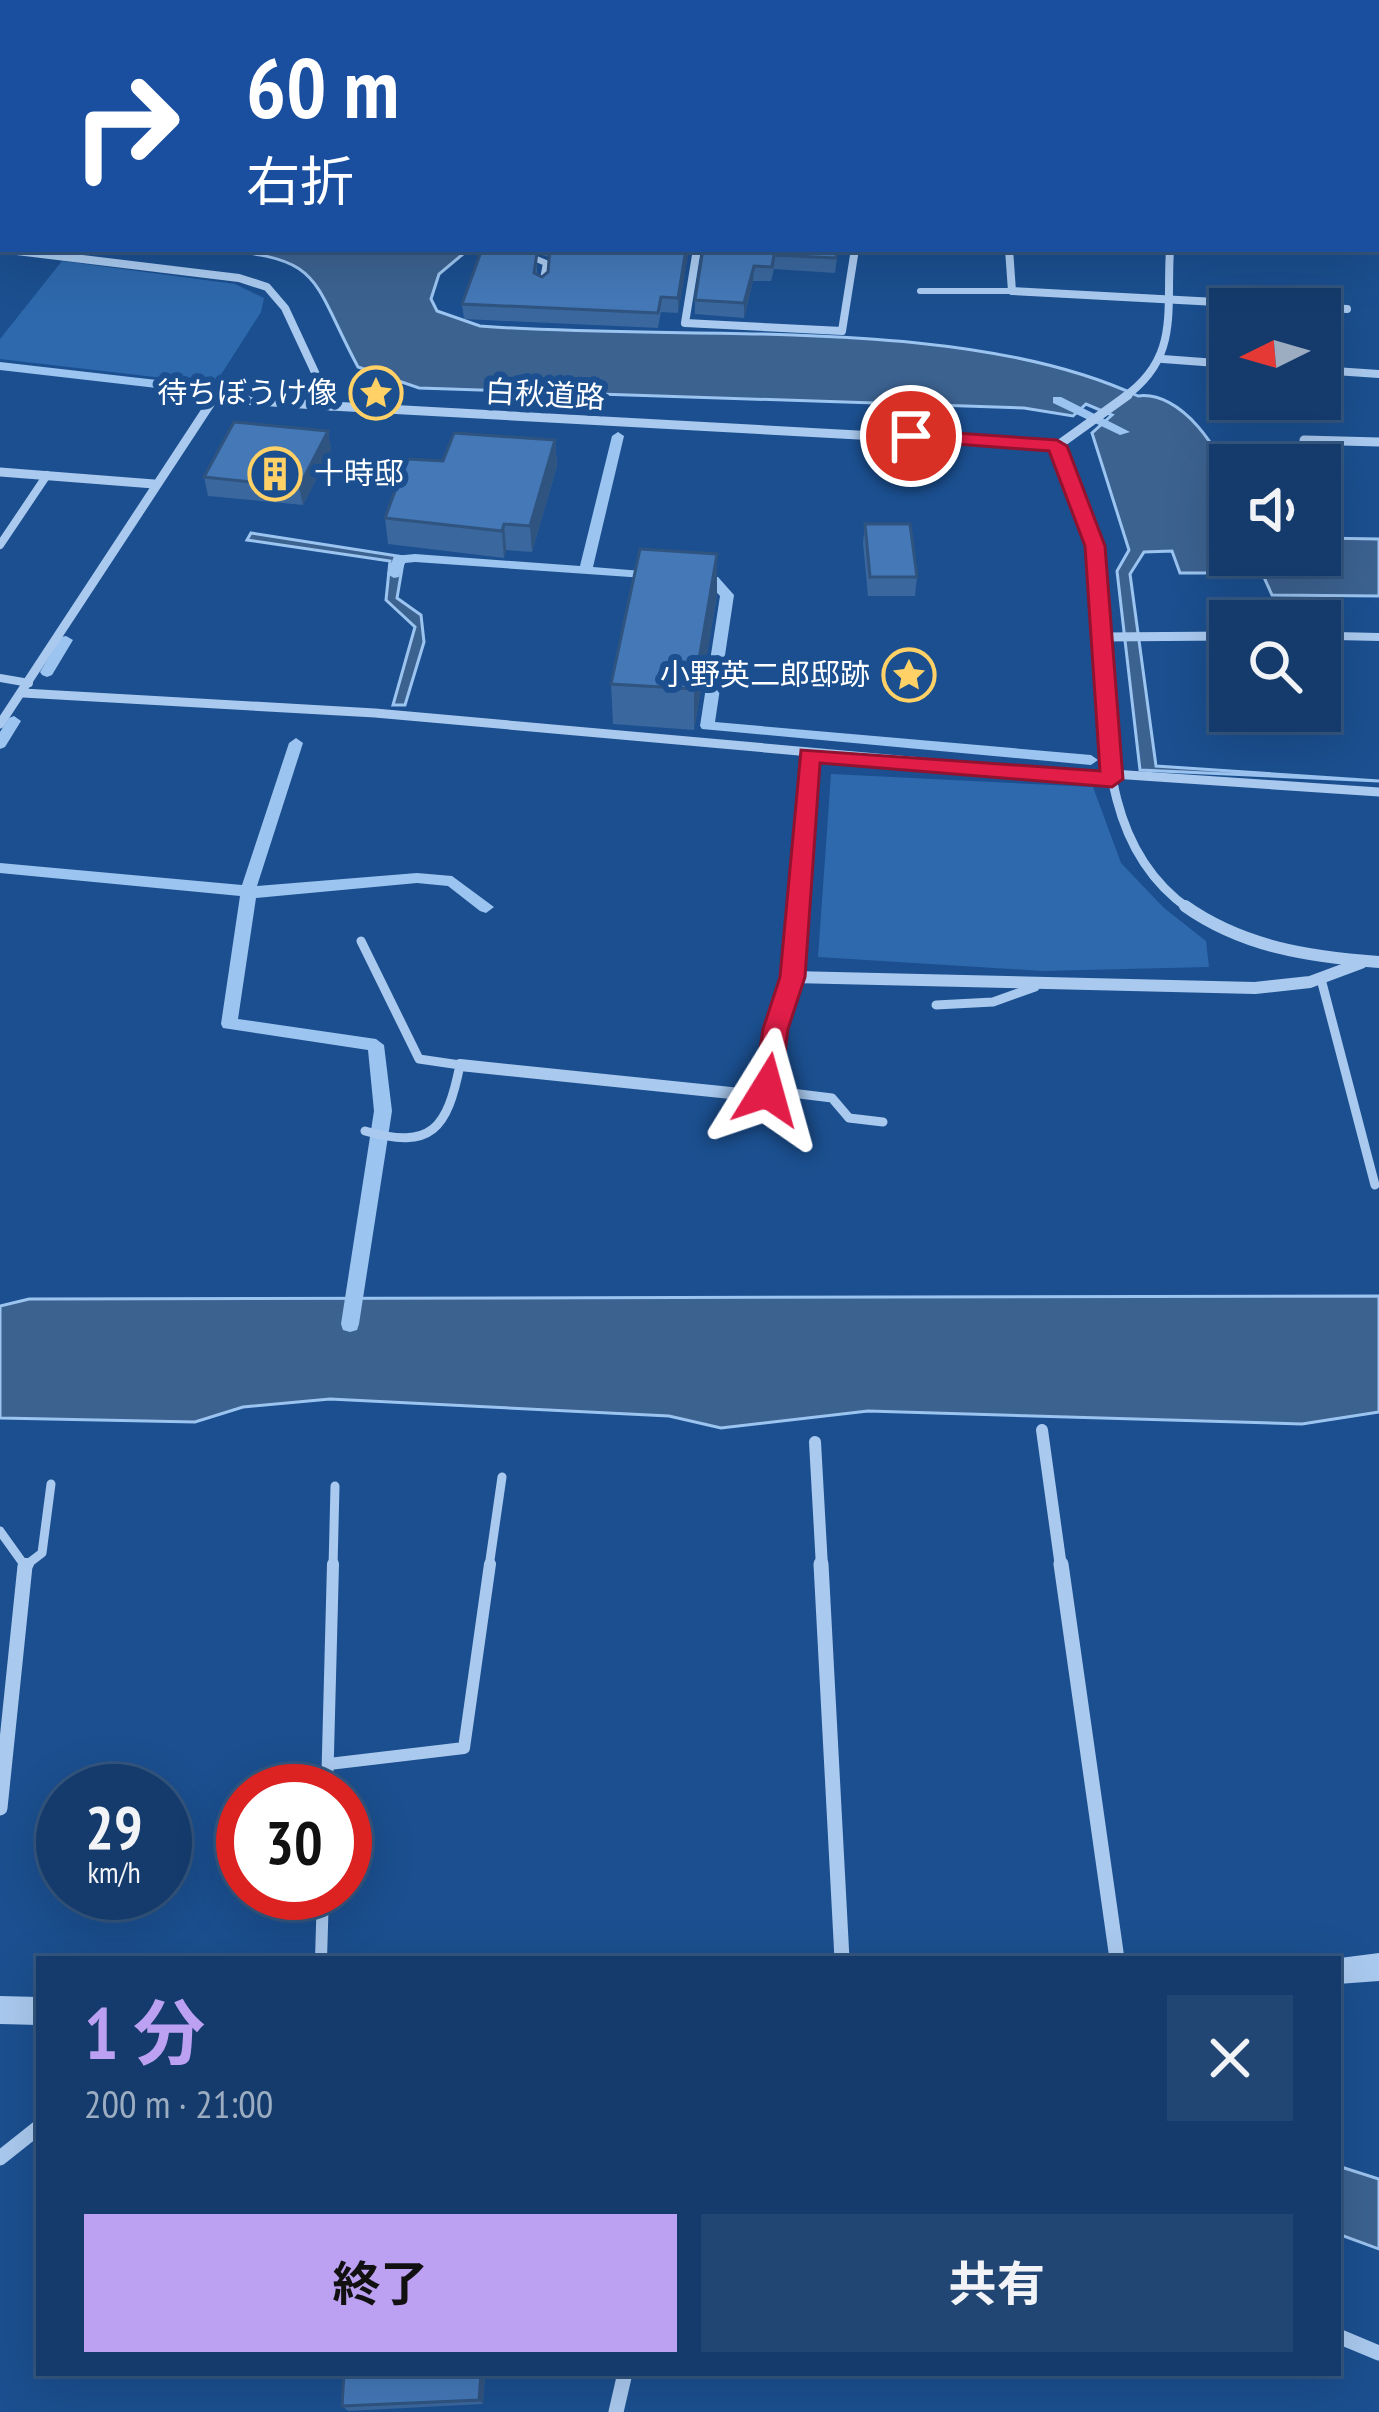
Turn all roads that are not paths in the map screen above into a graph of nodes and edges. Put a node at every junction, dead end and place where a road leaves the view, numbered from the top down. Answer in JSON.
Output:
{"nodes":[{"id":1,"x":25,"y":252,"type":"edge"},
{"id":2,"x":697,"y":252,"type":"edge"},
{"id":3,"x":855,"y":252,"type":"edge"},
{"id":4,"x":1009,"y":252,"type":"edge"},
{"id":5,"x":1170,"y":252,"type":"edge"},
{"id":6,"x":516,"y":256,"type":"edge"},
{"id":7,"x":534,"y":258,"type":"joint"},
{"id":8,"x":542,"y":284,"type":"edge"},
{"id":9,"x":920,"y":290,"type":"dead end"},
{"id":10,"x":1012,"y":291,"type":"junction"},
{"id":11,"x":1167,"y":297,"type":"junction"},
{"id":12,"x":1347,"y":310,"type":"dead end"},
{"id":13,"x":1163,"y":359,"type":"junction"},
{"id":14,"x":1209,"y":362,"type":"edge"},
{"id":15,"x":1341,"y":371,"type":"edge"},
{"id":16,"x":1379,"y":374,"type":"edge"},
{"id":17,"x":332,"y":406,"type":"junction"},
{"id":18,"x":1304,"y":440,"type":"dead end"},
{"id":19,"x":1379,"y":442,"type":"edge"},
{"id":20,"x":1057,"y":446,"type":"junction"},
{"id":21,"x":0,"y":472,"type":"edge"},
{"id":22,"x":47,"y":475,"type":"junction"},
{"id":23,"x":154,"y":484,"type":"junction"},
{"id":24,"x":0,"y":545,"type":"edge"},
{"id":25,"x":1341,"y":636,"type":"edge"},
{"id":26,"x":1102,"y":637,"type":"junction"},
{"id":27,"x":1209,"y":637,"type":"edge"},
{"id":28,"x":1379,"y":637,"type":"edge"},
{"id":29,"x":1,"y":679,"type":"edge"},
{"id":30,"x":26,"y":688,"type":"junction"},
{"id":31,"x":0,"y":724,"type":"edge"},
{"id":32,"x":809,"y":755,"type":"junction"},
{"id":33,"x":1112,"y":777,"type":"junction"},
{"id":34,"x":1379,"y":792,"type":"edge"},
{"id":35,"x":362,"y":941,"type":"dead end"},
{"id":36,"x":1364,"y":962,"type":"junction"},
{"id":37,"x":1379,"y":962,"type":"edge"},
{"id":38,"x":792,"y":977,"type":"junction"},
{"id":39,"x":1321,"y":979,"type":"junction"},
{"id":40,"x":1035,"y":988,"type":"junction"},
{"id":41,"x":936,"y":1005,"type":"dead end"},
{"id":42,"x":460,"y":1065,"type":"junction"},
{"id":43,"x":767,"y":1090,"type":"junction"},
{"id":44,"x":883,"y":1122,"type":"dead end"},
{"id":45,"x":364,"y":1131,"type":"dead end"},
{"id":46,"x":1375,"y":1185,"type":"dead end"},
{"id":47,"x":1042,"y":1430,"type":"dead end"},
{"id":48,"x":815,"y":1442,"type":"dead end"},
{"id":49,"x":502,"y":1478,"type":"dead end"},
{"id":50,"x":51,"y":1484,"type":"dead end"},
{"id":51,"x":335,"y":1486,"type":"dead end"},
{"id":52,"x":0,"y":1531,"type":"edge"},
{"id":53,"x":25,"y":1566,"type":"junction"},
{"id":54,"x":328,"y":1764,"type":"edge"},
{"id":55,"x":336,"y":1764,"type":"edge"},
{"id":56,"x":0,"y":1808,"type":"edge"},
{"id":57,"x":322,"y":1920,"type":"edge"},
{"id":58,"x":321,"y":1956,"type":"edge"},
{"id":59,"x":842,"y":1956,"type":"edge"},
{"id":60,"x":1117,"y":1956,"type":"edge"},
{"id":61,"x":1379,"y":1966,"type":"edge"},
{"id":62,"x":1341,"y":1970,"type":"edge"},
{"id":63,"x":0,"y":2010,"type":"edge"},
{"id":64,"x":36,"y":2012,"type":"edge"},
{"id":65,"x":36,"y":2129,"type":"edge"},
{"id":66,"x":0,"y":2158,"type":"edge"},
{"id":67,"x":1341,"y":2337,"type":"edge"},
{"id":68,"x":1379,"y":2353,"type":"edge"},
{"id":69,"x":624,"y":2376,"type":"edge"},
{"id":70,"x":616,"y":2412,"type":"edge"}],
"edges":[{"from":1,"to":17,"type":"street"},
{"from":2,"to":3,"type":"street"},
{"from":4,"to":10,"type":"street"},
{"from":5,"to":11,"type":"street"},
{"from":6,"to":7,"type":"street"},
{"from":7,"to":8,"type":"lane"},
{"from":9,"to":10,"type":"lane"},
{"from":10,"to":11,"type":"street"},
{"from":11,"to":12,"type":"street"},
{"from":11,"to":13,"type":"street"},
{"from":13,"to":14,"type":"street"},
{"from":13,"to":20,"type":"street"},
{"from":15,"to":16,"type":"street"},
{"from":17,"to":20,"type":"street","name":"白秋道路"},
{"from":17,"to":23,"type":"street","name":"白秋道路"},
{"from":18,"to":19,"type":"street"},
{"from":20,"to":26,"type":"street"},
{"from":21,"to":22,"type":"street"},
{"from":22,"to":23,"type":"street"},
{"from":22,"to":24,"type":"lane"},
{"from":23,"to":30,"type":"street"},
{"from":25,"to":28,"type":"lane"},
{"from":26,"to":27,"type":"street"},
{"from":26,"to":33,"type":"street"},
{"from":29,"to":30,"type":"lane"},
{"from":30,"to":31,"type":"street"},
{"from":30,"to":32,"type":"street"},
{"from":32,"to":33,"type":"street"},
{"from":32,"to":38,"type":"street"},
{"from":33,"to":34,"type":"street"},
{"from":33,"to":36,"type":"street"},
{"from":35,"to":42,"type":"lane"},
{"from":36,"to":37,"type":"street"},
{"from":36,"to":39,"type":"street"},
{"from":38,"to":40,"type":"street"},
{"from":38,"to":43,"type":"street"},
{"from":39,"to":40,"type":"street"},
{"from":39,"to":46,"type":"lane"},
{"from":40,"to":41,"type":"lane"},
{"from":42,"to":43,"type":"street"},
{"from":42,"to":45,"type":"lane"},
{"from":43,"to":44,"type":"lane"},
{"from":47,"to":60,"type":"street"},
{"from":48,"to":59,"type":"street"},
{"from":49,"to":55,"type":"lane"},
{"from":50,"to":53,"type":"lane"},
{"from":51,"to":54,"type":"lane"},
{"from":52,"to":53,"type":"lane"},
{"from":53,"to":56,"type":"street"},
{"from":57,"to":58,"type":"lane"},
{"from":61,"to":62,"type":"street"},
{"from":63,"to":64,"type":"street"},
{"from":65,"to":66,"type":"street"},
{"from":67,"to":68,"type":"street"},
{"from":69,"to":70,"type":"street"}]}
